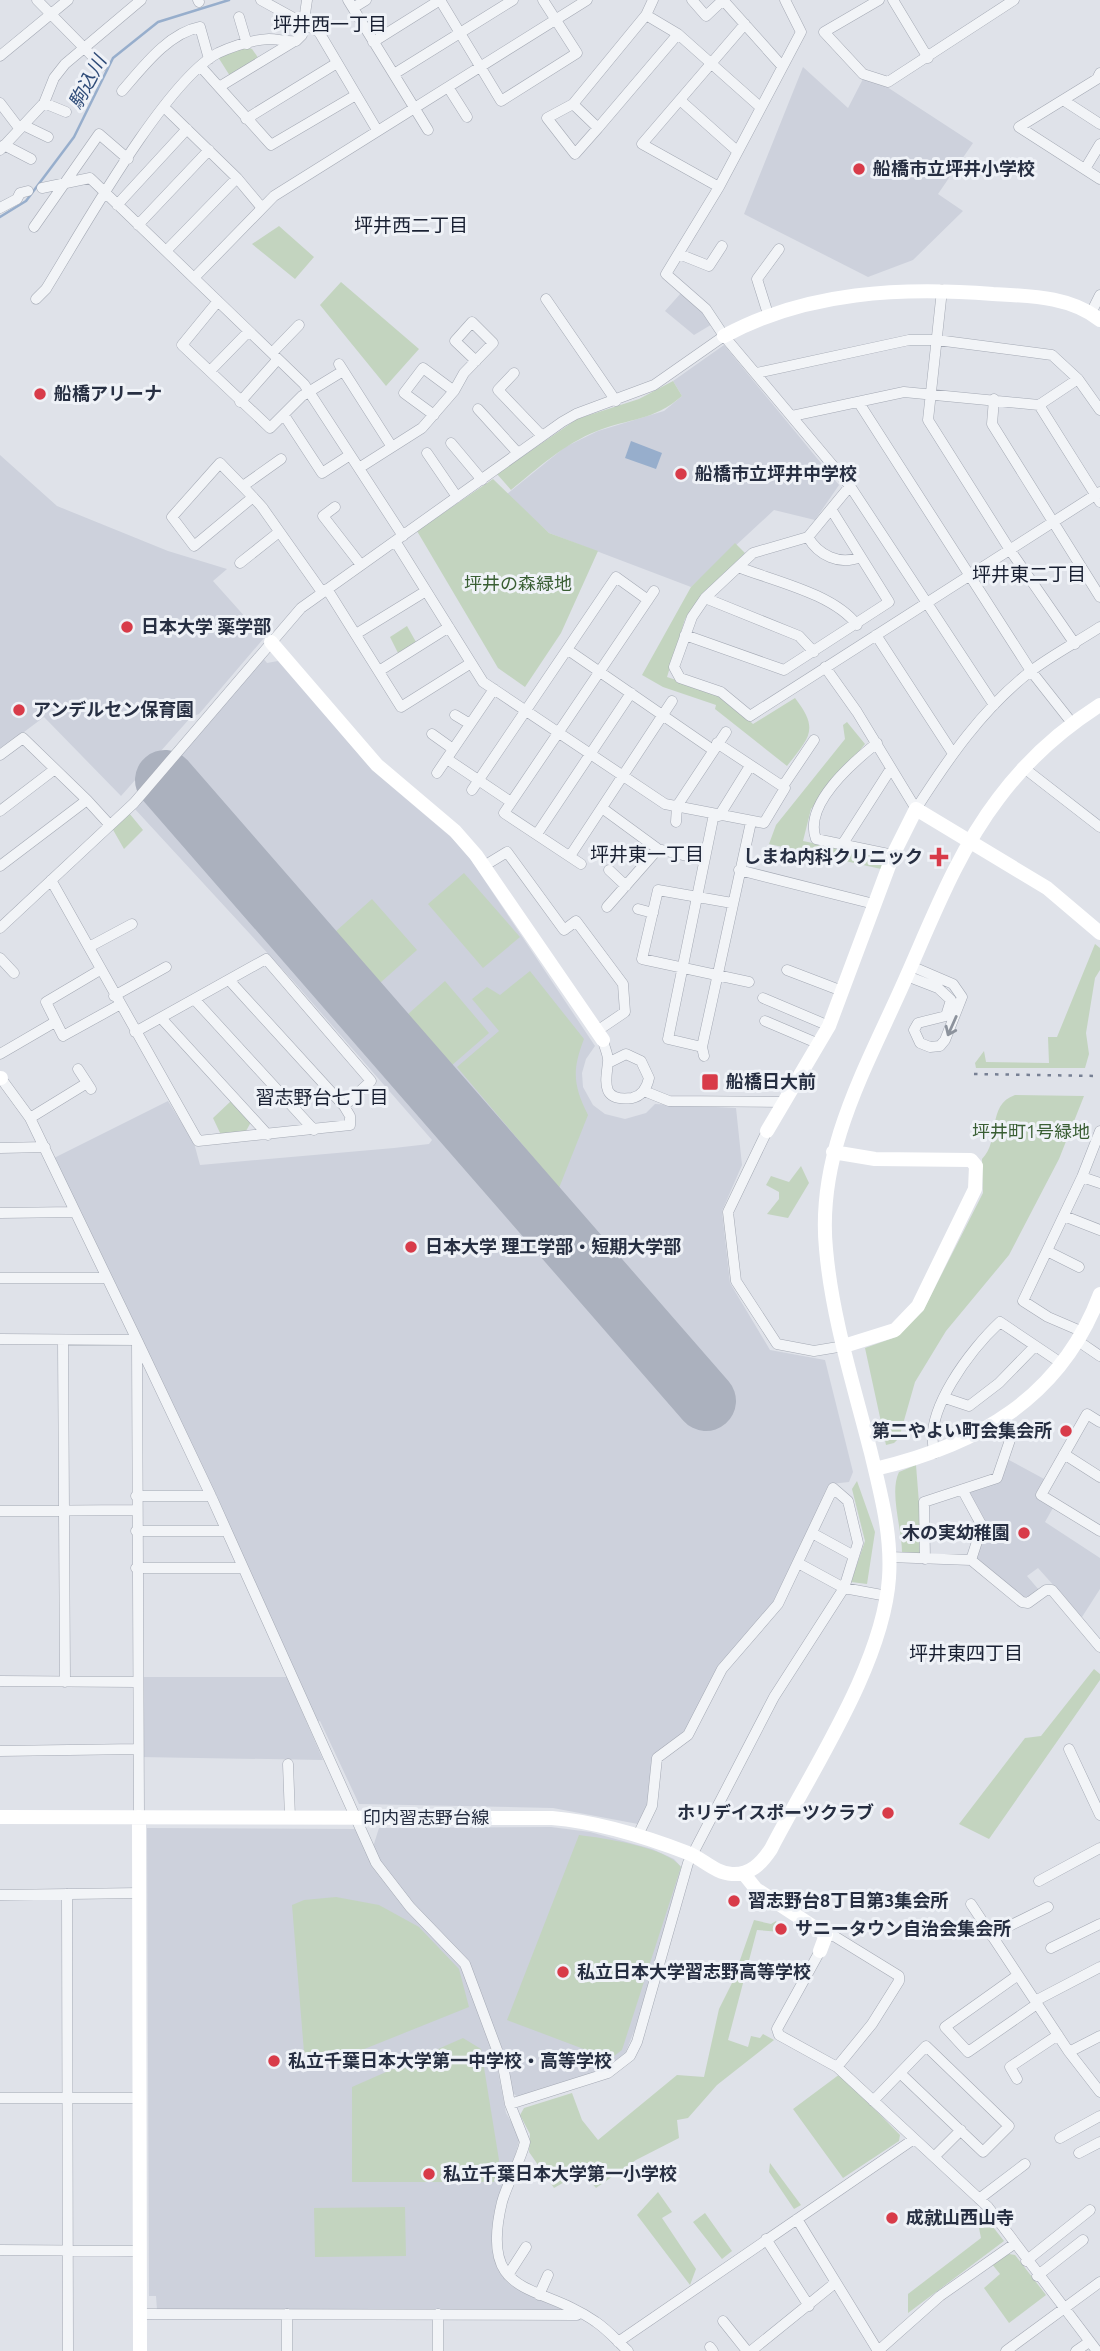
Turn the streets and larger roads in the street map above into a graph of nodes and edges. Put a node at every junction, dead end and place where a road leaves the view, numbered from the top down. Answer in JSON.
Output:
{"nodes":[{"id":1,"x":37,"y":0,"type":"edge"},
{"id":2,"x":68,"y":0,"type":"edge"},
{"id":3,"x":261,"y":0,"type":"edge"},
{"id":4,"x":307,"y":0,"type":"edge"},
{"id":5,"x":366,"y":0,"type":"edge"},
{"id":6,"x":440,"y":0,"type":"edge"},
{"id":7,"x":513,"y":0,"type":"edge"},
{"id":8,"x":543,"y":0,"type":"edge"},
{"id":9,"x":587,"y":0,"type":"edge"},
{"id":10,"x":653,"y":0,"type":"edge"},
{"id":11,"x":692,"y":0,"type":"edge"},
{"id":12,"x":723,"y":0,"type":"edge"},
{"id":13,"x":785,"y":0,"type":"edge"},
{"id":14,"x":878,"y":0,"type":"edge"},
{"id":15,"x":893,"y":0,"type":"edge"},
{"id":16,"x":1014,"y":0,"type":"edge"},
{"id":17,"x":138,"y":1,"type":"edge"},
{"id":18,"x":351,"y":4,"type":"edge"},
{"id":19,"x":51,"y":14,"type":"junction"},
{"id":20,"x":646,"y":15,"type":"junction"},
{"id":21,"x":239,"y":17,"type":"dead end"},
{"id":22,"x":555,"y":19,"type":"junction"},
{"id":23,"x":304,"y":24,"type":"junction"},
{"id":24,"x":745,"y":24,"type":"junction"},
{"id":25,"x":461,"y":33,"type":"junction"},
{"id":26,"x":678,"y":34,"type":"junction"},
{"id":27,"x":296,"y":41,"type":"junction"},
{"id":28,"x":373,"y":42,"type":"junction"},
{"id":29,"x":247,"y":44,"type":"junction"},
{"id":30,"x":85,"y":47,"type":"junction"},
{"id":31,"x":0,"y":56,"type":"edge"},
{"id":32,"x":928,"y":58,"type":"junction"},
{"id":33,"x":712,"y":62,"type":"junction"},
{"id":34,"x":205,"y":63,"type":"junction"},
{"id":35,"x":337,"y":63,"type":"junction"},
{"id":36,"x":102,"y":66,"type":"dead end"},
{"id":37,"x":782,"y":66,"type":"junction"},
{"id":38,"x":481,"y":67,"type":"junction"},
{"id":39,"x":1100,"y":73,"type":"edge"},
{"id":40,"x":394,"y":74,"type":"junction"},
{"id":41,"x":448,"y":87,"type":"junction"},
{"id":42,"x":219,"y":88,"type":"junction"},
{"id":43,"x":122,"y":91,"type":"dead end"},
{"id":44,"x":356,"y":95,"type":"junction"},
{"id":45,"x":680,"y":100,"type":"junction"},
{"id":46,"x":1063,"y":100,"type":"junction"},
{"id":47,"x":0,"y":103,"type":"edge"},
{"id":48,"x":44,"y":103,"type":"junction"},
{"id":49,"x":573,"y":104,"type":"junction"},
{"id":50,"x":760,"y":106,"type":"junction"},
{"id":51,"x":164,"y":107,"type":"junction"},
{"id":52,"x":415,"y":107,"type":"junction"},
{"id":53,"x":66,"y":112,"type":"dead end"},
{"id":54,"x":467,"y":117,"type":"dead end"},
{"id":55,"x":246,"y":119,"type":"junction"},
{"id":56,"x":1100,"y":124,"type":"edge"},
{"id":57,"x":21,"y":127,"type":"junction"},
{"id":58,"x":598,"y":128,"type":"junction"},
{"id":59,"x":187,"y":129,"type":"junction"},
{"id":60,"x":377,"y":130,"type":"junction"},
{"id":61,"x":428,"y":130,"type":"dead end"},
{"id":62,"x":48,"y":137,"type":"dead end"},
{"id":63,"x":1100,"y":145,"type":"edge"},
{"id":64,"x":2,"y":147,"type":"edge"},
{"id":65,"x":209,"y":150,"type":"junction"},
{"id":66,"x":737,"y":151,"type":"junction"},
{"id":67,"x":31,"y":159,"type":"dead end"},
{"id":68,"x":128,"y":159,"type":"junction"},
{"id":69,"x":1085,"y":169,"type":"junction"},
{"id":70,"x":237,"y":178,"type":"junction"},
{"id":71,"x":1100,"y":179,"type":"edge"},
{"id":72,"x":65,"y":183,"type":"junction"},
{"id":73,"x":719,"y":187,"type":"junction"},
{"id":74,"x":41,"y":188,"type":"dead end"},
{"id":75,"x":28,"y":191,"type":"dead end"},
{"id":76,"x":105,"y":193,"type":"junction"},
{"id":77,"x":117,"y":205,"type":"junction"},
{"id":78,"x":0,"y":208,"type":"edge"},
{"id":79,"x":262,"y":208,"type":"junction"},
{"id":80,"x":138,"y":225,"type":"junction"},
{"id":81,"x":34,"y":227,"type":"dead end"},
{"id":82,"x":722,"y":246,"type":"dead end"},
{"id":83,"x":779,"y":250,"type":"dead end"},
{"id":84,"x":166,"y":251,"type":"junction"},
{"id":85,"x":678,"y":254,"type":"junction"},
{"id":86,"x":194,"y":278,"type":"junction"},
{"id":87,"x":942,"y":290,"type":"junction"},
{"id":88,"x":1100,"y":295,"type":"edge"},
{"id":89,"x":36,"y":299,"type":"dead end"},
{"id":90,"x":546,"y":299,"type":"dead end"},
{"id":91,"x":218,"y":302,"type":"junction"},
{"id":92,"x":768,"y":314,"type":"junction"},
{"id":93,"x":1096,"y":316,"type":"edge"},
{"id":94,"x":299,"y":324,"type":"dead end"},
{"id":95,"x":249,"y":331,"type":"junction"},
{"id":96,"x":724,"y":335,"type":"junction"},
{"id":97,"x":937,"y":340,"type":"junction"},
{"id":98,"x":275,"y":356,"type":"junction"},
{"id":99,"x":476,"y":362,"type":"dead end"},
{"id":100,"x":210,"y":371,"type":"junction"},
{"id":101,"x":513,"y":373,"type":"dead end"},
{"id":102,"x":757,"y":373,"type":"junction"},
{"id":103,"x":1078,"y":379,"type":"junction"},
{"id":104,"x":310,"y":391,"type":"junction"},
{"id":105,"x":454,"y":391,"type":"junction"},
{"id":106,"x":931,"y":393,"type":"junction"},
{"id":107,"x":994,"y":399,"type":"junction"},
{"id":108,"x":616,"y":401,"type":"junction"},
{"id":109,"x":240,"y":402,"type":"junction"},
{"id":110,"x":859,"y":403,"type":"junction"},
{"id":111,"x":1039,"y":405,"type":"junction"},
{"id":112,"x":478,"y":409,"type":"dead end"},
{"id":113,"x":1100,"y":410,"type":"edge"},
{"id":114,"x":284,"y":415,"type":"junction"},
{"id":115,"x":434,"y":415,"type":"junction"},
{"id":116,"x":792,"y":416,"type":"junction"},
{"id":117,"x":542,"y":436,"type":"junction"},
{"id":118,"x":451,"y":443,"type":"dead end"},
{"id":119,"x":392,"y":447,"type":"junction"},
{"id":120,"x":517,"y":452,"type":"junction"},
{"id":121,"x":428,"y":453,"type":"dead end"},
{"id":122,"x":350,"y":455,"type":"junction"},
{"id":123,"x":281,"y":459,"type":"dead end"},
{"id":124,"x":359,"y":468,"type":"junction"},
{"id":125,"x":482,"y":480,"type":"junction"},
{"id":126,"x":243,"y":486,"type":"junction"},
{"id":127,"x":850,"y":486,"type":"junction"},
{"id":128,"x":1099,"y":496,"type":"edge"},
{"id":129,"x":253,"y":497,"type":"junction"},
{"id":130,"x":457,"y":498,"type":"junction"},
{"id":131,"x":335,"y":507,"type":"dead end"},
{"id":132,"x":831,"y":509,"type":"junction"},
{"id":133,"x":1052,"y":523,"type":"junction"},
{"id":134,"x":279,"y":532,"type":"junction"},
{"id":135,"x":808,"y":537,"type":"junction"},
{"id":136,"x":399,"y":539,"type":"junction"},
{"id":137,"x":1010,"y":550,"type":"junction"},
{"id":138,"x":860,"y":557,"type":"junction"},
{"id":139,"x":240,"y":563,"type":"dead end"},
{"id":140,"x":361,"y":565,"type":"junction"},
{"id":141,"x":738,"y":567,"type":"junction"},
{"id":142,"x":970,"y":575,"type":"junction"},
{"id":143,"x":325,"y":590,"type":"junction"},
{"id":144,"x":426,"y":591,"type":"junction"},
{"id":145,"x":1100,"y":597,"type":"edge"},
{"id":146,"x":705,"y":598,"type":"junction"},
{"id":147,"x":927,"y":603,"type":"junction"},
{"id":148,"x":858,"y":625,"type":"junction"},
{"id":149,"x":449,"y":627,"type":"junction"},
{"id":150,"x":1100,"y":627,"type":"edge"},
{"id":151,"x":356,"y":634,"type":"junction"},
{"id":152,"x":685,"y":635,"type":"junction"},
{"id":153,"x":876,"y":635,"type":"junction"},
{"id":154,"x":271,"y":642,"type":"junction"},
{"id":155,"x":1074,"y":644,"type":"junction"},
{"id":156,"x":568,"y":650,"type":"junction"},
{"id":157,"x":814,"y":652,"type":"junction"},
{"id":158,"x":471,"y":663,"type":"junction"},
{"id":159,"x":825,"y":667,"type":"junction"},
{"id":160,"x":379,"y":671,"type":"junction"},
{"id":161,"x":1031,"y":671,"type":"junction"},
{"id":162,"x":599,"y":672,"type":"junction"},
{"id":163,"x":494,"y":689,"type":"junction"},
{"id":164,"x":631,"y":693,"type":"junction"},
{"id":165,"x":672,"y":701,"type":"dead end"},
{"id":166,"x":994,"y":705,"type":"junction"},
{"id":167,"x":1100,"y":705,"type":"edge"},
{"id":168,"x":526,"y":710,"type":"junction"},
{"id":169,"x":455,"y":715,"type":"dead end"},
{"id":170,"x":663,"y":715,"type":"junction"},
{"id":171,"x":1072,"y":723,"type":"junction"},
{"id":172,"x":470,"y":724,"type":"junction"},
{"id":173,"x":559,"y":732,"type":"junction"},
{"id":174,"x":726,"y":732,"type":"dead end"},
{"id":175,"x":432,"y":734,"type":"dead end"},
{"id":176,"x":814,"y":740,"type":"dead end"},
{"id":177,"x":877,"y":743,"type":"junction"},
{"id":178,"x":715,"y":747,"type":"junction"},
{"id":179,"x":453,"y":749,"type":"junction"},
{"id":180,"x":952,"y":752,"type":"junction"},
{"id":181,"x":590,"y":754,"type":"junction"},
{"id":182,"x":0,"y":755,"type":"edge"},
{"id":183,"x":447,"y":759,"type":"junction"},
{"id":184,"x":750,"y":765,"type":"junction"},
{"id":185,"x":1024,"y":768,"type":"junction"},
{"id":186,"x":55,"y":769,"type":"junction"},
{"id":187,"x":890,"y":770,"type":"junction"},
{"id":188,"x":437,"y":773,"type":"dead end"},
{"id":189,"x":624,"y":776,"type":"junction"},
{"id":190,"x":479,"y":780,"type":"junction"},
{"id":191,"x":783,"y":786,"type":"junction"},
{"id":192,"x":472,"y":790,"type":"dead end"},
{"id":193,"x":87,"y":800,"type":"junction"},
{"id":194,"x":511,"y":802,"type":"junction"},
{"id":195,"x":677,"y":806,"type":"junction"},
{"id":196,"x":602,"y":808,"type":"junction"},
{"id":197,"x":916,"y":808,"type":"junction"},
{"id":198,"x":0,"y":811,"type":"edge"},
{"id":199,"x":716,"y":815,"type":"junction"},
{"id":200,"x":676,"y":822,"type":"dead end"},
{"id":201,"x":751,"y":822,"type":"junction"},
{"id":202,"x":108,"y":823,"type":"dead end"},
{"id":203,"x":1100,"y":827,"type":"edge"},
{"id":204,"x":537,"y":835,"type":"junction"},
{"id":205,"x":970,"y":840,"type":"junction"},
{"id":206,"x":842,"y":845,"type":"junction"},
{"id":207,"x":658,"y":849,"type":"junction"},
{"id":208,"x":893,"y":855,"type":"junction"},
{"id":209,"x":570,"y":856,"type":"junction"},
{"id":210,"x":703,"y":860,"type":"junction"},
{"id":211,"x":1,"y":863,"type":"edge"},
{"id":212,"x":581,"y":864,"type":"dead end"},
{"id":213,"x":484,"y":866,"type":"junction"},
{"id":214,"x":609,"y":870,"type":"dead end"},
{"id":215,"x":739,"y":870,"type":"junction"},
{"id":216,"x":51,"y":880,"type":"junction"},
{"id":217,"x":626,"y":886,"type":"junction"},
{"id":218,"x":696,"y":897,"type":"junction"},
{"id":219,"x":732,"y":903,"type":"junction"},
{"id":220,"x":874,"y":904,"type":"junction"},
{"id":221,"x":607,"y":907,"type":"dead end"},
{"id":222,"x":638,"y":909,"type":"dead end"},
{"id":223,"x":653,"y":913,"type":"junction"},
{"id":224,"x":132,"y":924,"type":"dead end"},
{"id":225,"x":0,"y":928,"type":"edge"},
{"id":226,"x":1100,"y":933,"type":"edge"},
{"id":227,"x":89,"y":947,"type":"junction"},
{"id":228,"x":0,"y":958,"type":"edge"},
{"id":229,"x":166,"y":967,"type":"dead end"},
{"id":230,"x":681,"y":968,"type":"junction"},
{"id":231,"x":100,"y":970,"type":"junction"},
{"id":232,"x":787,"y":970,"type":"dead end"},
{"id":233,"x":909,"y":971,"type":"junction"},
{"id":234,"x":15,"y":973,"type":"dead end"},
{"id":235,"x":716,"y":976,"type":"junction"},
{"id":236,"x":229,"y":980,"type":"junction"},
{"id":237,"x":749,"y":982,"type":"dead end"},
{"id":238,"x":842,"y":991,"type":"junction"},
{"id":239,"x":763,"y":998,"type":"dead end"},
{"id":240,"x":117,"y":1000,"type":"junction"},
{"id":241,"x":195,"y":1000,"type":"junction"},
{"id":242,"x":161,"y":1018,"type":"junction"},
{"id":243,"x":765,"y":1021,"type":"dead end"},
{"id":244,"x":55,"y":1022,"type":"junction"},
{"id":245,"x":829,"y":1026,"type":"junction"},
{"id":246,"x":135,"y":1032,"type":"junction"},
{"id":247,"x":600,"y":1036,"type":"junction"},
{"id":248,"x":819,"y":1044,"type":"junction"},
{"id":249,"x":0,"y":1054,"type":"edge"},
{"id":250,"x":618,"y":1056,"type":"junction"},
{"id":251,"x":608,"y":1063,"type":"junction"},
{"id":252,"x":78,"y":1069,"type":"dead end"},
{"id":253,"x":0,"y":1078,"type":"edge"},
{"id":254,"x":643,"y":1091,"type":"junction"},
{"id":255,"x":784,"y":1102,"type":"junction"},
{"id":256,"x":344,"y":1106,"type":"junction"},
{"id":257,"x":30,"y":1118,"type":"junction"},
{"id":258,"x":314,"y":1130,"type":"junction"},
{"id":259,"x":1100,"y":1131,"type":"edge"},
{"id":260,"x":767,"y":1132,"type":"joint"},
{"id":261,"x":268,"y":1135,"type":"junction"},
{"id":262,"x":45,"y":1147,"type":"junction"},
{"id":263,"x":0,"y":1148,"type":"edge"},
{"id":264,"x":833,"y":1152,"type":"junction"},
{"id":265,"x":1082,"y":1177,"type":"junction"},
{"id":266,"x":1100,"y":1183,"type":"edge"},
{"id":267,"x":75,"y":1212,"type":"junction"},
{"id":268,"x":0,"y":1213,"type":"edge"},
{"id":269,"x":1064,"y":1216,"type":"junction"},
{"id":270,"x":1100,"y":1230,"type":"edge"},
{"id":271,"x":1047,"y":1251,"type":"junction"},
{"id":272,"x":1079,"y":1267,"type":"dead end"},
{"id":273,"x":0,"y":1278,"type":"edge"},
{"id":274,"x":106,"y":1278,"type":"junction"},
{"id":275,"x":1100,"y":1294,"type":"edge"},
{"id":276,"x":1080,"y":1336,"type":"junction"},
{"id":277,"x":0,"y":1339,"type":"edge"},
{"id":278,"x":137,"y":1339,"type":"junction"},
{"id":279,"x":62,"y":1340,"type":"junction"},
{"id":280,"x":844,"y":1346,"type":"junction"},
{"id":281,"x":1035,"y":1346,"type":"junction"},
{"id":282,"x":1100,"y":1356,"type":"edge"},
{"id":283,"x":1061,"y":1363,"type":"junction"},
{"id":284,"x":944,"y":1398,"type":"junction"},
{"id":285,"x":1004,"y":1419,"type":"junction"},
{"id":286,"x":1100,"y":1422,"type":"edge"},
{"id":287,"x":935,"y":1453,"type":"junction"},
{"id":288,"x":1063,"y":1454,"type":"junction"},
{"id":289,"x":875,"y":1469,"type":"junction"},
{"id":290,"x":1100,"y":1477,"type":"edge"},
{"id":291,"x":962,"y":1491,"type":"junction"},
{"id":292,"x":136,"y":1496,"type":"junction"},
{"id":293,"x":211,"y":1496,"type":"junction"},
{"id":294,"x":136,"y":1510,"type":"junction"},
{"id":295,"x":0,"y":1511,"type":"edge"},
{"id":296,"x":63,"y":1512,"type":"junction"},
{"id":297,"x":136,"y":1531,"type":"junction"},
{"id":298,"x":225,"y":1531,"type":"junction"},
{"id":299,"x":1100,"y":1531,"type":"edge"},
{"id":300,"x":812,"y":1533,"type":"junction"},
{"id":301,"x":854,"y":1556,"type":"junction"},
{"id":302,"x":889,"y":1557,"type":"junction"},
{"id":303,"x":925,"y":1559,"type":"junction"},
{"id":304,"x":971,"y":1560,"type":"junction"},
{"id":305,"x":798,"y":1563,"type":"junction"},
{"id":306,"x":136,"y":1568,"type":"junction"},
{"id":307,"x":241,"y":1568,"type":"junction"},
{"id":308,"x":844,"y":1588,"type":"junction"},
{"id":309,"x":887,"y":1596,"type":"junction"},
{"id":310,"x":1100,"y":1647,"type":"edge"},
{"id":311,"x":0,"y":1681,"type":"edge"},
{"id":312,"x":65,"y":1682,"type":"junction"},
{"id":313,"x":137,"y":1682,"type":"junction"},
{"id":314,"x":137,"y":1749,"type":"junction"},
{"id":315,"x":1069,"y":1749,"type":"dead end"},
{"id":316,"x":0,"y":1751,"type":"edge"},
{"id":317,"x":288,"y":1765,"type":"dead end"},
{"id":318,"x":1100,"y":1815,"type":"edge"},
{"id":319,"x":0,"y":1817,"type":"edge"},
{"id":320,"x":139,"y":1817,"type":"junction"},
{"id":321,"x":290,"y":1817,"type":"junction"},
{"id":322,"x":354,"y":1817,"type":"junction"},
{"id":323,"x":638,"y":1835,"type":"junction"},
{"id":324,"x":1100,"y":1848,"type":"edge"},
{"id":325,"x":692,"y":1855,"type":"junction"},
{"id":326,"x":744,"y":1874,"type":"junction"},
{"id":327,"x":1039,"y":1881,"type":"dead end"},
{"id":328,"x":140,"y":1893,"type":"junction"},
{"id":329,"x":67,"y":1894,"type":"junction"},
{"id":330,"x":0,"y":1895,"type":"edge"},
{"id":331,"x":971,"y":1905,"type":"dead end"},
{"id":332,"x":1048,"y":1907,"type":"dead end"},
{"id":333,"x":1100,"y":1924,"type":"edge"},
{"id":334,"x":991,"y":1935,"type":"junction"},
{"id":335,"x":822,"y":1940,"type":"junction"},
{"id":336,"x":1051,"y":1948,"type":"dead end"},
{"id":337,"x":1100,"y":1967,"type":"edge"},
{"id":338,"x":1018,"y":1975,"type":"junction"},
{"id":339,"x":1036,"y":2003,"type":"junction"},
{"id":340,"x":1058,"y":2035,"type":"junction"},
{"id":341,"x":1100,"y":2036,"type":"edge"},
{"id":342,"x":1069,"y":2052,"type":"junction"},
{"id":343,"x":837,"y":2067,"type":"junction"},
{"id":344,"x":900,"y":2073,"type":"junction"},
{"id":345,"x":1017,"y":2079,"type":"dead end"},
{"id":346,"x":1100,"y":2092,"type":"edge"},
{"id":347,"x":0,"y":2098,"type":"edge"},
{"id":348,"x":68,"y":2098,"type":"junction"},
{"id":349,"x":140,"y":2098,"type":"junction"},
{"id":350,"x":873,"y":2101,"type":"junction"},
{"id":351,"x":510,"y":2104,"type":"junction"},
{"id":352,"x":1100,"y":2116,"type":"edge"},
{"id":353,"x":961,"y":2130,"type":"junction"},
{"id":354,"x":1060,"y":2138,"type":"dead end"},
{"id":355,"x":914,"y":2139,"type":"junction"},
{"id":356,"x":1100,"y":2141,"type":"edge"},
{"id":357,"x":1079,"y":2153,"type":"dead end"},
{"id":358,"x":934,"y":2156,"type":"junction"},
{"id":359,"x":1025,"y":2164,"type":"dead end"},
{"id":360,"x":979,"y":2199,"type":"junction"},
{"id":361,"x":1090,"y":2210,"type":"dead end"},
{"id":362,"x":797,"y":2219,"type":"junction"},
{"id":363,"x":766,"y":2239,"type":"junction"},
{"id":364,"x":1083,"y":2241,"type":"dead end"},
{"id":365,"x":1014,"y":2244,"type":"junction"},
{"id":366,"x":526,"y":2247,"type":"dead end"},
{"id":367,"x":0,"y":2250,"type":"edge"},
{"id":368,"x":140,"y":2251,"type":"junction"},
{"id":369,"x":69,"y":2252,"type":"junction"},
{"id":370,"x":1026,"y":2260,"type":"junction"},
{"id":371,"x":508,"y":2275,"type":"junction"},
{"id":372,"x":548,"y":2275,"type":"dead end"},
{"id":373,"x":1037,"y":2276,"type":"junction"},
{"id":374,"x":1100,"y":2282,"type":"edge"},
{"id":375,"x":835,"y":2283,"type":"junction"},
{"id":376,"x":539,"y":2295,"type":"junction"},
{"id":377,"x":809,"y":2306,"type":"junction"},
{"id":378,"x":1062,"y":2309,"type":"junction"},
{"id":379,"x":140,"y":2314,"type":"junction"},
{"id":380,"x":287,"y":2314,"type":"junction"},
{"id":381,"x":438,"y":2314,"type":"junction"},
{"id":382,"x":582,"y":2315,"type":"junction"},
{"id":383,"x":723,"y":2321,"type":"dead end"},
{"id":384,"x":618,"y":2342,"type":"junction"},
{"id":385,"x":1089,"y":2342,"type":"junction"},
{"id":386,"x":68,"y":2351,"type":"edge"},
{"id":387,"x":140,"y":2351,"type":"edge"},
{"id":388,"x":287,"y":2351,"type":"edge"},
{"id":389,"x":438,"y":2351,"type":"edge"},
{"id":390,"x":628,"y":2351,"type":"edge"},
{"id":391,"x":749,"y":2351,"type":"edge"},
{"id":392,"x":878,"y":2351,"type":"edge"},
{"id":393,"x":1006,"y":2351,"type":"edge"},
{"id":394,"x":1076,"y":2351,"type":"edge"},
{"id":395,"x":1097,"y":2351,"type":"edge"}],
"edges":[{"from":1,"to":19,"type":"street"},
{"from":2,"to":19,"type":"street"},
{"from":3,"to":23,"type":"street"},
{"from":4,"to":23,"type":"street"},
{"from":5,"to":18,"type":"street"},
{"from":6,"to":25,"type":"street"},
{"from":6,"to":28,"type":"street"},
{"from":7,"to":25,"type":"street"},
{"from":8,"to":22,"type":"street"},
{"from":9,"to":22,"type":"street"},
{"from":10,"to":20,"type":"street"},
{"from":11,"to":12,"type":"street"},
{"from":12,"to":24,"type":"street"},
{"from":13,"to":37,"type":"street"},
{"from":14,"to":32,"type":"street"},
{"from":15,"to":32,"type":"street"},
{"from":16,"to":32,"type":"street"},
{"from":17,"to":30,"type":"street"},
{"from":18,"to":28,"type":"street"},
{"from":19,"to":30,"type":"street"},
{"from":19,"to":31,"type":"street"},
{"from":20,"to":26,"type":"street"},
{"from":20,"to":49,"type":"street"},
{"from":21,"to":29,"type":"street"},
{"from":22,"to":38,"type":"street"},
{"from":22,"to":38,"type":"street"},
{"from":23,"to":27,"type":"street"},
{"from":23,"to":35,"type":"street"},
{"from":24,"to":33,"type":"street"},
{"from":24,"to":37,"type":"street"},
{"from":25,"to":38,"type":"street"},
{"from":25,"to":40,"type":"street"},
{"from":26,"to":33,"type":"street"},
{"from":26,"to":58,"type":"street"},
{"from":27,"to":29,"type":"street"},
{"from":27,"to":42,"type":"street"},
{"from":28,"to":40,"type":"street"},
{"from":29,"to":34,"type":"street"},
{"from":30,"to":36,"type":"street"},
{"from":30,"to":48,"type":"street"},
{"from":33,"to":45,"type":"street"},
{"from":33,"to":50,"type":"street"},
{"from":34,"to":42,"type":"street"},
{"from":34,"to":43,"type":"street"},
{"from":34,"to":51,"type":"street"},
{"from":35,"to":44,"type":"street"},
{"from":35,"to":55,"type":"street"},
{"from":37,"to":50,"type":"street"},
{"from":38,"to":41,"type":"street"},
{"from":39,"to":46,"type":"street"},
{"from":40,"to":52,"type":"street"},
{"from":41,"to":52,"type":"street"},
{"from":41,"to":54,"type":"street"},
{"from":42,"to":55,"type":"street"},
{"from":44,"to":55,"type":"street"},
{"from":44,"to":60,"type":"street"},
{"from":45,"to":66,"type":"street"},
{"from":45,"to":73,"type":"street"},
{"from":46,"to":56,"type":"street"},
{"from":46,"to":69,"type":"street"},
{"from":47,"to":57,"type":"street"},
{"from":48,"to":53,"type":"street"},
{"from":48,"to":57,"type":"street"},
{"from":49,"to":58,"type":"street"},
{"from":49,"to":58,"type":"street"},
{"from":50,"to":66,"type":"street"},
{"from":51,"to":59,"type":"street"},
{"from":51,"to":68,"type":"street"},
{"from":52,"to":60,"type":"street"},
{"from":52,"to":61,"type":"street"},
{"from":57,"to":62,"type":"street"},
{"from":57,"to":64,"type":"street"},
{"from":59,"to":65,"type":"street"},
{"from":59,"to":77,"type":"street"},
{"from":60,"to":79,"type":"street"},
{"from":63,"to":69,"type":"street"},
{"from":64,"to":67,"type":"street"},
{"from":65,"to":70,"type":"street"},
{"from":65,"to":80,"type":"street"},
{"from":66,"to":73,"type":"street"},
{"from":68,"to":72,"type":"street"},
{"from":68,"to":76,"type":"street"},
{"from":69,"to":71,"type":"street"},
{"from":70,"to":79,"type":"street"},
{"from":70,"to":84,"type":"street"},
{"from":72,"to":74,"type":"street"},
{"from":72,"to":76,"type":"street"},
{"from":72,"to":81,"type":"street"},
{"from":73,"to":85,"type":"street"},
{"from":75,"to":78,"type":"street"},
{"from":76,"to":77,"type":"street"},
{"from":76,"to":89,"type":"street"},
{"from":77,"to":80,"type":"street"},
{"from":79,"to":86,"type":"street"},
{"from":80,"to":84,"type":"street"},
{"from":82,"to":85,"type":"street"},
{"from":83,"to":92,"type":"street"},
{"from":84,"to":86,"type":"street"},
{"from":85,"to":96,"type":"street"},
{"from":86,"to":91,"type":"street"},
{"from":87,"to":92,"type":"street"},
{"from":87,"to":93,"type":"street"},
{"from":87,"to":97,"type":"street"},
{"from":88,"to":93,"type":"street"},
{"from":90,"to":108,"type":"street"},
{"from":91,"to":95,"type":"street"},
{"from":91,"to":100,"type":"street"},
{"from":92,"to":96,"type":"street"},
{"from":94,"to":98,"type":"street"},
{"from":95,"to":98,"type":"street"},
{"from":95,"to":100,"type":"street"},
{"from":96,"to":102,"type":"street"},
{"from":96,"to":108,"type":"street"},
{"from":97,"to":102,"type":"street"},
{"from":97,"to":103,"type":"street"},
{"from":97,"to":106,"type":"street"},
{"from":98,"to":104,"type":"street"},
{"from":98,"to":109,"type":"street"},
{"from":99,"to":105,"type":"street"},
{"from":100,"to":109,"type":"street"},
{"from":101,"to":117,"type":"street"},
{"from":102,"to":116,"type":"street"},
{"from":103,"to":111,"type":"street"},
{"from":103,"to":113,"type":"street"},
{"from":104,"to":114,"type":"street"},
{"from":104,"to":119,"type":"street"},
{"from":104,"to":122,"type":"street"},
{"from":105,"to":115,"type":"street"},
{"from":105,"to":115,"type":"street"},
{"from":106,"to":107,"type":"street"},
{"from":106,"to":110,"type":"street"},
{"from":106,"to":137,"type":"street"},
{"from":107,"to":111,"type":"street"},
{"from":107,"to":133,"type":"street"},
{"from":108,"to":117,"type":"street"},
{"from":109,"to":114,"type":"street"},
{"from":110,"to":116,"type":"street"},
{"from":110,"to":142,"type":"street"},
{"from":111,"to":128,"type":"street"},
{"from":112,"to":120,"type":"street"},
{"from":114,"to":122,"type":"street"},
{"from":115,"to":119,"type":"street"},
{"from":116,"to":127,"type":"street"},
{"from":117,"to":120,"type":"street"},
{"from":118,"to":125,"type":"street"},
{"from":119,"to":124,"type":"street"},
{"from":120,"to":125,"type":"street"},
{"from":121,"to":130,"type":"street"},
{"from":122,"to":124,"type":"street"},
{"from":123,"to":126,"type":"street"},
{"from":124,"to":136,"type":"street"},
{"from":125,"to":130,"type":"street"},
{"from":126,"to":129,"type":"street"},
{"from":126,"to":129,"type":"street"},
{"from":127,"to":132,"type":"street"},
{"from":127,"to":147,"type":"street"},
{"from":128,"to":133,"type":"street"},
{"from":129,"to":134,"type":"street"},
{"from":130,"to":136,"type":"street"},
{"from":131,"to":140,"type":"street"},
{"from":132,"to":135,"type":"street"},
{"from":132,"to":138,"type":"street"},
{"from":133,"to":137,"type":"street"},
{"from":133,"to":145,"type":"street"},
{"from":134,"to":139,"type":"street"},
{"from":134,"to":143,"type":"street"},
{"from":135,"to":138,"type":"street"},
{"from":135,"to":141,"type":"street"},
{"from":136,"to":140,"type":"street"},
{"from":136,"to":144,"type":"street"},
{"from":137,"to":142,"type":"street"},
{"from":137,"to":155,"type":"street"},
{"from":138,"to":148,"type":"street"},
{"from":140,"to":143,"type":"street"},
{"from":141,"to":146,"type":"street"},
{"from":141,"to":148,"type":"street"},
{"from":142,"to":147,"type":"street"},
{"from":142,"to":161,"type":"street"},
{"from":143,"to":151,"type":"street"},
{"from":143,"to":154,"type":"street"},
{"from":144,"to":149,"type":"street"},
{"from":144,"to":151,"type":"street"},
{"from":146,"to":152,"type":"street"},
{"from":146,"to":157,"type":"street"},
{"from":147,"to":153,"type":"street"},
{"from":147,"to":166,"type":"street"},
{"from":148,"to":157,"type":"street"},
{"from":149,"to":158,"type":"street"},
{"from":149,"to":160,"type":"street"},
{"from":150,"to":155,"type":"street"},
{"from":151,"to":160,"type":"street"},
{"from":152,"to":157,"type":"street"},
{"from":152,"to":159,"type":"street"},
{"from":153,"to":159,"type":"street"},
{"from":153,"to":180,"type":"street"},
{"from":154,"to":213,"type":"street"},
{"from":154,"to":216,"type":"street"},
{"from":155,"to":161,"type":"street"},
{"from":156,"to":162,"type":"street"},
{"from":156,"to":162,"type":"street"},
{"from":156,"to":168,"type":"street"},
{"from":158,"to":160,"type":"street"},
{"from":158,"to":163,"type":"street"},
{"from":159,"to":177,"type":"street"},
{"from":161,"to":166,"type":"street"},
{"from":161,"to":171,"type":"street"},
{"from":162,"to":164,"type":"street"},
{"from":162,"to":173,"type":"street"},
{"from":163,"to":168,"type":"street"},
{"from":163,"to":172,"type":"street"},
{"from":164,"to":170,"type":"street"},
{"from":164,"to":181,"type":"street"},
{"from":165,"to":170,"type":"street"},
{"from":166,"to":180,"type":"street"},
{"from":167,"to":171,"type":"street"},
{"from":168,"to":173,"type":"street"},
{"from":168,"to":190,"type":"street"},
{"from":169,"to":172,"type":"street"},
{"from":170,"to":178,"type":"street"},
{"from":170,"to":189,"type":"street"},
{"from":171,"to":185,"type":"street"},
{"from":172,"to":179,"type":"street"},
{"from":173,"to":181,"type":"street"},
{"from":173,"to":194,"type":"street"},
{"from":174,"to":178,"type":"street"},
{"from":175,"to":179,"type":"street"},
{"from":176,"to":191,"type":"street"},
{"from":177,"to":187,"type":"street"},
{"from":177,"to":206,"type":"street"},
{"from":178,"to":184,"type":"street"},
{"from":178,"to":195,"type":"street"},
{"from":179,"to":183,"type":"street"},
{"from":180,"to":197,"type":"street"},
{"from":181,"to":189,"type":"street"},
{"from":181,"to":204,"type":"street"},
{"from":182,"to":186,"type":"street"},
{"from":183,"to":188,"type":"street"},
{"from":183,"to":190,"type":"street"},
{"from":184,"to":191,"type":"street"},
{"from":184,"to":199,"type":"street"},
{"from":185,"to":203,"type":"street"},
{"from":185,"to":205,"type":"street"},
{"from":186,"to":193,"type":"street"},
{"from":186,"to":198,"type":"street"},
{"from":187,"to":197,"type":"street"},
{"from":187,"to":206,"type":"street"},
{"from":189,"to":195,"type":"street"},
{"from":189,"to":196,"type":"street"},
{"from":190,"to":192,"type":"street"},
{"from":190,"to":194,"type":"street"},
{"from":191,"to":201,"type":"street"},
{"from":193,"to":202,"type":"street"},
{"from":193,"to":211,"type":"street"},
{"from":194,"to":204,"type":"street"},
{"from":195,"to":199,"type":"street"},
{"from":195,"to":200,"type":"street"},
{"from":196,"to":207,"type":"street"},
{"from":196,"to":209,"type":"street"},
{"from":197,"to":205,"type":"street"},
{"from":197,"to":208,"type":"street"},
{"from":199,"to":201,"type":"street"},
{"from":199,"to":210,"type":"street"},
{"from":201,"to":215,"type":"street"},
{"from":204,"to":209,"type":"street"},
{"from":205,"to":226,"type":"street"},
{"from":205,"to":233,"type":"street"},
{"from":206,"to":208,"type":"street"},
{"from":207,"to":210,"type":"street"},
{"from":207,"to":217,"type":"street"},
{"from":208,"to":220,"type":"street"},
{"from":209,"to":212,"type":"street"},
{"from":210,"to":218,"type":"street"},
{"from":213,"to":247,"type":"street"},
{"from":213,"to":247,"type":"street"},
{"from":214,"to":217,"type":"street"},
{"from":215,"to":219,"type":"street"},
{"from":215,"to":220,"type":"street"},
{"from":216,"to":225,"type":"street"},
{"from":216,"to":227,"type":"street"},
{"from":217,"to":221,"type":"street"},
{"from":218,"to":219,"type":"street"},
{"from":218,"to":223,"type":"street"},
{"from":218,"to":230,"type":"street"},
{"from":219,"to":235,"type":"street"},
{"from":220,"to":238,"type":"street"},
{"from":222,"to":223,"type":"street"},
{"from":223,"to":230,"type":"street"},
{"from":224,"to":227,"type":"street"},
{"from":227,"to":231,"type":"street"},
{"from":228,"to":234,"type":"street"},
{"from":229,"to":240,"type":"street"},
{"from":230,"to":235,"type":"street"},
{"from":230,"to":235,"type":"street"},
{"from":231,"to":240,"type":"street"},
{"from":231,"to":244,"type":"street"},
{"from":232,"to":238,"type":"street"},
{"from":233,"to":233,"type":"street","one_way":true},
{"from":233,"to":264,"type":"street"},
{"from":235,"to":237,"type":"street"},
{"from":236,"to":241,"type":"street"},
{"from":236,"to":256,"type":"street"},
{"from":236,"to":256,"type":"street"},
{"from":238,"to":245,"type":"street"},
{"from":239,"to":245,"type":"street"},
{"from":240,"to":244,"type":"street"},
{"from":240,"to":246,"type":"street"},
{"from":241,"to":242,"type":"street"},
{"from":241,"to":258,"type":"street"},
{"from":242,"to":246,"type":"street"},
{"from":242,"to":261,"type":"street"},
{"from":243,"to":248,"type":"street"},
{"from":244,"to":249,"type":"street"},
{"from":245,"to":248,"type":"street"},
{"from":246,"to":261,"type":"street"},
{"from":247,"to":250,"type":"street"},
{"from":247,"to":251,"type":"street"},
{"from":248,"to":255,"type":"street"},
{"from":250,"to":251,"type":"street"},
{"from":250,"to":254,"type":"street"},
{"from":251,"to":254,"type":"street"},
{"from":252,"to":257,"type":"street"},
{"from":253,"to":257,"type":"street"},
{"from":254,"to":255,"type":"street"},
{"from":255,"to":260,"type":"street"},
{"from":256,"to":258,"type":"street"},
{"from":257,"to":262,"type":"street"},
{"from":258,"to":261,"type":"street"},
{"from":259,"to":265,"type":"street"},
{"from":260,"to":280,"type":"street"},
{"from":262,"to":263,"type":"street"},
{"from":262,"to":267,"type":"street"},
{"from":264,"to":280,"type":"street"},
{"from":264,"to":280,"type":"street"},
{"from":265,"to":266,"type":"street"},
{"from":265,"to":269,"type":"street"},
{"from":267,"to":268,"type":"street"},
{"from":267,"to":274,"type":"street"},
{"from":269,"to":270,"type":"street"},
{"from":269,"to":271,"type":"street"},
{"from":271,"to":272,"type":"street"},
{"from":271,"to":276,"type":"street"},
{"from":273,"to":274,"type":"street"},
{"from":274,"to":278,"type":"street"},
{"from":275,"to":276,"type":"street"},
{"from":276,"to":282,"type":"street"},
{"from":276,"to":283,"type":"street"},
{"from":277,"to":279,"type":"street"},
{"from":278,"to":279,"type":"street"},
{"from":278,"to":292,"type":"street"},
{"from":278,"to":293,"type":"street"},
{"from":279,"to":296,"type":"street"},
{"from":280,"to":289,"type":"street"},
{"from":281,"to":283,"type":"street"},
{"from":281,"to":284,"type":"street"},
{"from":281,"to":284,"type":"street"},
{"from":283,"to":285,"type":"street"},
{"from":284,"to":287,"type":"street"},
{"from":285,"to":287,"type":"street"},
{"from":285,"to":291,"type":"street"},
{"from":286,"to":288,"type":"street"},
{"from":287,"to":289,"type":"street"},
{"from":288,"to":290,"type":"street"},
{"from":288,"to":299,"type":"street"},
{"from":289,"to":302,"type":"street"},
{"from":291,"to":303,"type":"street"},
{"from":291,"to":304,"type":"street"},
{"from":292,"to":293,"type":"street"},
{"from":292,"to":294,"type":"street"},
{"from":293,"to":298,"type":"street"},
{"from":294,"to":296,"type":"street"},
{"from":294,"to":297,"type":"street"},
{"from":295,"to":296,"type":"street"},
{"from":296,"to":312,"type":"street"},
{"from":297,"to":298,"type":"street"},
{"from":297,"to":306,"type":"street"},
{"from":298,"to":307,"type":"street"},
{"from":300,"to":301,"type":"street"},
{"from":300,"to":301,"type":"street"},
{"from":300,"to":305,"type":"street"},
{"from":301,"to":308,"type":"street"},
{"from":302,"to":303,"type":"street"},
{"from":302,"to":309,"type":"street"},
{"from":303,"to":304,"type":"street"},
{"from":304,"to":310,"type":"street"},
{"from":305,"to":308,"type":"street"},
{"from":305,"to":323,"type":"street"},
{"from":306,"to":307,"type":"street"},
{"from":306,"to":313,"type":"street"},
{"from":307,"to":322,"type":"street"},
{"from":308,"to":309,"type":"street"},
{"from":308,"to":325,"type":"street"},
{"from":309,"to":326,"type":"street"},
{"from":311,"to":312,"type":"street"},
{"from":312,"to":313,"type":"street"},
{"from":313,"to":314,"type":"street"},
{"from":314,"to":316,"type":"street"},
{"from":314,"to":320,"type":"street"},
{"from":315,"to":318,"type":"street"},
{"from":317,"to":321,"type":"street"},
{"from":319,"to":320,"type":"street","name":"印内習志野台線"},
{"from":320,"to":321,"type":"street","name":"印内習志野台線"},
{"from":320,"to":328,"type":"street"},
{"from":321,"to":322,"type":"street","name":"印内習志野台線"},
{"from":322,"to":323,"type":"street","name":"印内習志野台線"},
{"from":322,"to":351,"type":"street"},
{"from":323,"to":325,"type":"street","name":"印内習志野台線"},
{"from":324,"to":327,"type":"street"},
{"from":325,"to":326,"type":"street","name":"印内習志野台線"},
{"from":325,"to":351,"type":"street"},
{"from":326,"to":335,"type":"street","name":"印内習志野台線"},
{"from":328,"to":329,"type":"street"},
{"from":328,"to":349,"type":"street"},
{"from":329,"to":330,"type":"street"},
{"from":329,"to":348,"type":"street"},
{"from":331,"to":334,"type":"street"},
{"from":332,"to":334,"type":"street"},
{"from":333,"to":336,"type":"street"},
{"from":334,"to":338,"type":"street"},
{"from":335,"to":343,"type":"street"},
{"from":335,"to":343,"type":"street"},
{"from":337,"to":339,"type":"street"},
{"from":338,"to":339,"type":"street"},
{"from":338,"to":339,"type":"street"},
{"from":339,"to":340,"type":"street"},
{"from":340,"to":342,"type":"street"},
{"from":340,"to":345,"type":"street"},
{"from":341,"to":342,"type":"street"},
{"from":342,"to":346,"type":"street"},
{"from":343,"to":350,"type":"street"},
{"from":344,"to":350,"type":"street"},
{"from":344,"to":353,"type":"street"},
{"from":344,"to":353,"type":"street"},
{"from":347,"to":348,"type":"street"},
{"from":348,"to":349,"type":"street"},
{"from":348,"to":369,"type":"street"},
{"from":349,"to":368,"type":"street"},
{"from":350,"to":355,"type":"street"},
{"from":351,"to":371,"type":"street"},
{"from":352,"to":354,"type":"street"},
{"from":353,"to":358,"type":"street"},
{"from":355,"to":358,"type":"street"},
{"from":355,"to":362,"type":"street"},
{"from":356,"to":357,"type":"street"},
{"from":358,"to":360,"type":"street"},
{"from":359,"to":360,"type":"street"},
{"from":360,"to":365,"type":"street"},
{"from":361,"to":370,"type":"street"},
{"from":362,"to":363,"type":"street"},
{"from":362,"to":375,"type":"street"},
{"from":363,"to":377,"type":"street"},
{"from":363,"to":384,"type":"street"},
{"from":364,"to":373,"type":"street"},
{"from":365,"to":370,"type":"street"},
{"from":365,"to":392,"type":"street"},
{"from":366,"to":371,"type":"street"},
{"from":367,"to":369,"type":"street"},
{"from":368,"to":369,"type":"street"},
{"from":368,"to":379,"type":"street"},
{"from":369,"to":386,"type":"street"},
{"from":370,"to":373,"type":"street"},
{"from":371,"to":376,"type":"street"},
{"from":372,"to":376,"type":"street"},
{"from":373,"to":378,"type":"street"},
{"from":374,"to":378,"type":"street"},
{"from":375,"to":377,"type":"street"},
{"from":375,"to":392,"type":"street"},
{"from":376,"to":382,"type":"street"},
{"from":377,"to":391,"type":"street"},
{"from":378,"to":385,"type":"street"},
{"from":378,"to":393,"type":"street"},
{"from":379,"to":380,"type":"street"},
{"from":379,"to":387,"type":"street"},
{"from":380,"to":381,"type":"street"},
{"from":380,"to":388,"type":"street"},
{"from":381,"to":382,"type":"street"},
{"from":381,"to":389,"type":"street"},
{"from":382,"to":384,"type":"street"},
{"from":383,"to":391,"type":"street"},
{"from":384,"to":390,"type":"street"},
{"from":385,"to":394,"type":"street"},
{"from":385,"to":395,"type":"street"}]}
